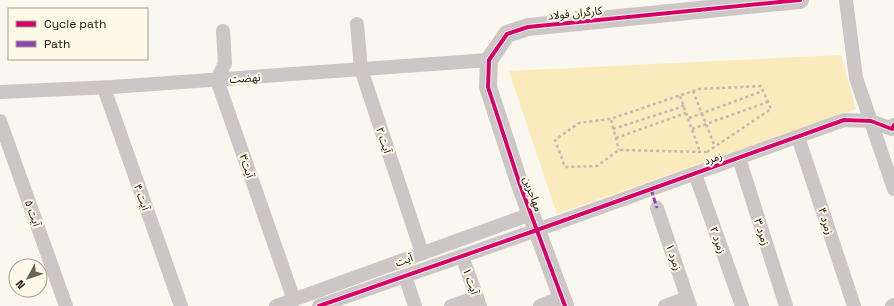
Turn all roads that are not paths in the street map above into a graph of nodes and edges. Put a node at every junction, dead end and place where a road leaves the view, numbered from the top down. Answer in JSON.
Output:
{"nodes":[{"id":1,"x":800,"y":0,"type":"edge"},
{"id":2,"x":846,"y":0,"type":"edge"},
{"id":3,"x":723,"y":4,"type":"edge"},
{"id":4,"x":357,"y":24,"type":"dead end"},
{"id":5,"x":223,"y":31,"type":"dead end"},
{"id":6,"x":489,"y":60,"type":"junction"},
{"id":7,"x":361,"y":69,"type":"junction"},
{"id":8,"x":217,"y":80,"type":"junction"},
{"id":9,"x":104,"y":88,"type":"junction"},
{"id":10,"x":0,"y":92,"type":"edge"},
{"id":11,"x":870,"y":120,"type":"junction"},
{"id":12,"x":0,"y":121,"type":"edge"},
{"id":13,"x":893,"y":128,"type":"edge"},
{"id":14,"x":798,"y":136,"type":"junction"},
{"id":15,"x":739,"y":158,"type":"junction"},
{"id":16,"x":695,"y":174,"type":"junction"},
{"id":17,"x":894,"y":189,"type":"edge"},
{"id":18,"x":657,"y":208,"type":"dead end"},
{"id":19,"x":534,"y":222,"type":"junction"},
{"id":20,"x":422,"y":253,"type":"junction"},
{"id":21,"x":462,"y":256,"type":"junction"},
{"id":22,"x":404,"y":276,"type":"junction"},
{"id":23,"x":294,"y":300,"type":"junction"},
{"id":24,"x":478,"y":301,"type":"edge"},
{"id":25,"x":343,"y":302,"type":"edge"},
{"id":26,"x":564,"y":302,"type":"edge"},
{"id":27,"x":689,"y":302,"type":"edge"},
{"id":28,"x":66,"y":306,"type":"edge"},
{"id":29,"x":181,"y":306,"type":"edge"},
{"id":30,"x":276,"y":306,"type":"edge"},
{"id":31,"x":319,"y":306,"type":"edge"},
{"id":32,"x":415,"y":306,"type":"edge"},
{"id":33,"x":451,"y":306,"type":"edge"},
{"id":34,"x":540,"y":306,"type":"edge"},
{"id":35,"x":665,"y":306,"type":"edge"},
{"id":36,"x":742,"y":306,"type":"edge"},
{"id":37,"x":786,"y":306,"type":"edge"},
{"id":38,"x":854,"y":306,"type":"edge"}],
"edges":[{"from":1,"to":3,"type":"street","name":"کارگران فولاد"},
{"from":2,"to":11,"type":"street"},
{"from":3,"to":6,"type":"street","name":"کارگران فولاد"},
{"from":4,"to":7,"type":"street","name":"آیت ۲"},
{"from":5,"to":8,"type":"street"},
{"from":6,"to":7,"type":"street","name":"نهضت"},
{"from":6,"to":19,"type":"street","name":"مهاجرین"},
{"from":7,"to":8,"type":"street","name":"نهضت"},
{"from":7,"to":20,"type":"street","name":"آیت ۲"},
{"from":8,"to":9,"type":"street","name":"نهضت"},
{"from":8,"to":23,"type":"street","name":"آیت۳"},
{"from":9,"to":10,"type":"street","name":"نهضت"},
{"from":9,"to":29,"type":"street","name":"آیت ۴"},
{"from":11,"to":13,"type":"street","name":"زمرد"},
{"from":11,"to":14,"type":"street","name":"زمرد"},
{"from":11,"to":17,"type":"street"},
{"from":12,"to":28,"type":"street","name":"آیت ۵"},
{"from":14,"to":15,"type":"street","name":"زمرد"},
{"from":14,"to":38,"type":"street","name":"زمرد ۴"},
{"from":15,"to":16,"type":"street","name":"زمرد"},
{"from":15,"to":37,"type":"street","name":"زمرد ۳"},
{"from":16,"to":19,"type":"street","name":"زمرد"},
{"from":16,"to":36,"type":"street","name":"زمرد ۲"},
{"from":18,"to":27,"type":"street","name":"زمرد ۱"},
{"from":19,"to":20,"type":"street","name":"آیت"},
{"from":19,"to":21,"type":"street"},
{"from":19,"to":26,"type":"street","name":"مهاجرین"},
{"from":20,"to":23,"type":"street","name":"آیت"},
{"from":21,"to":22,"type":"street"},
{"from":21,"to":24,"type":"street","name":"آیت ۱"},
{"from":22,"to":25,"type":"street"},
{"from":22,"to":32,"type":"street"},
{"from":23,"to":30,"type":"street","name":"آیت"},
{"from":24,"to":33,"type":"street"},
{"from":25,"to":31,"type":"street"},
{"from":26,"to":34,"type":"street"},
{"from":27,"to":35,"type":"street"}]}
